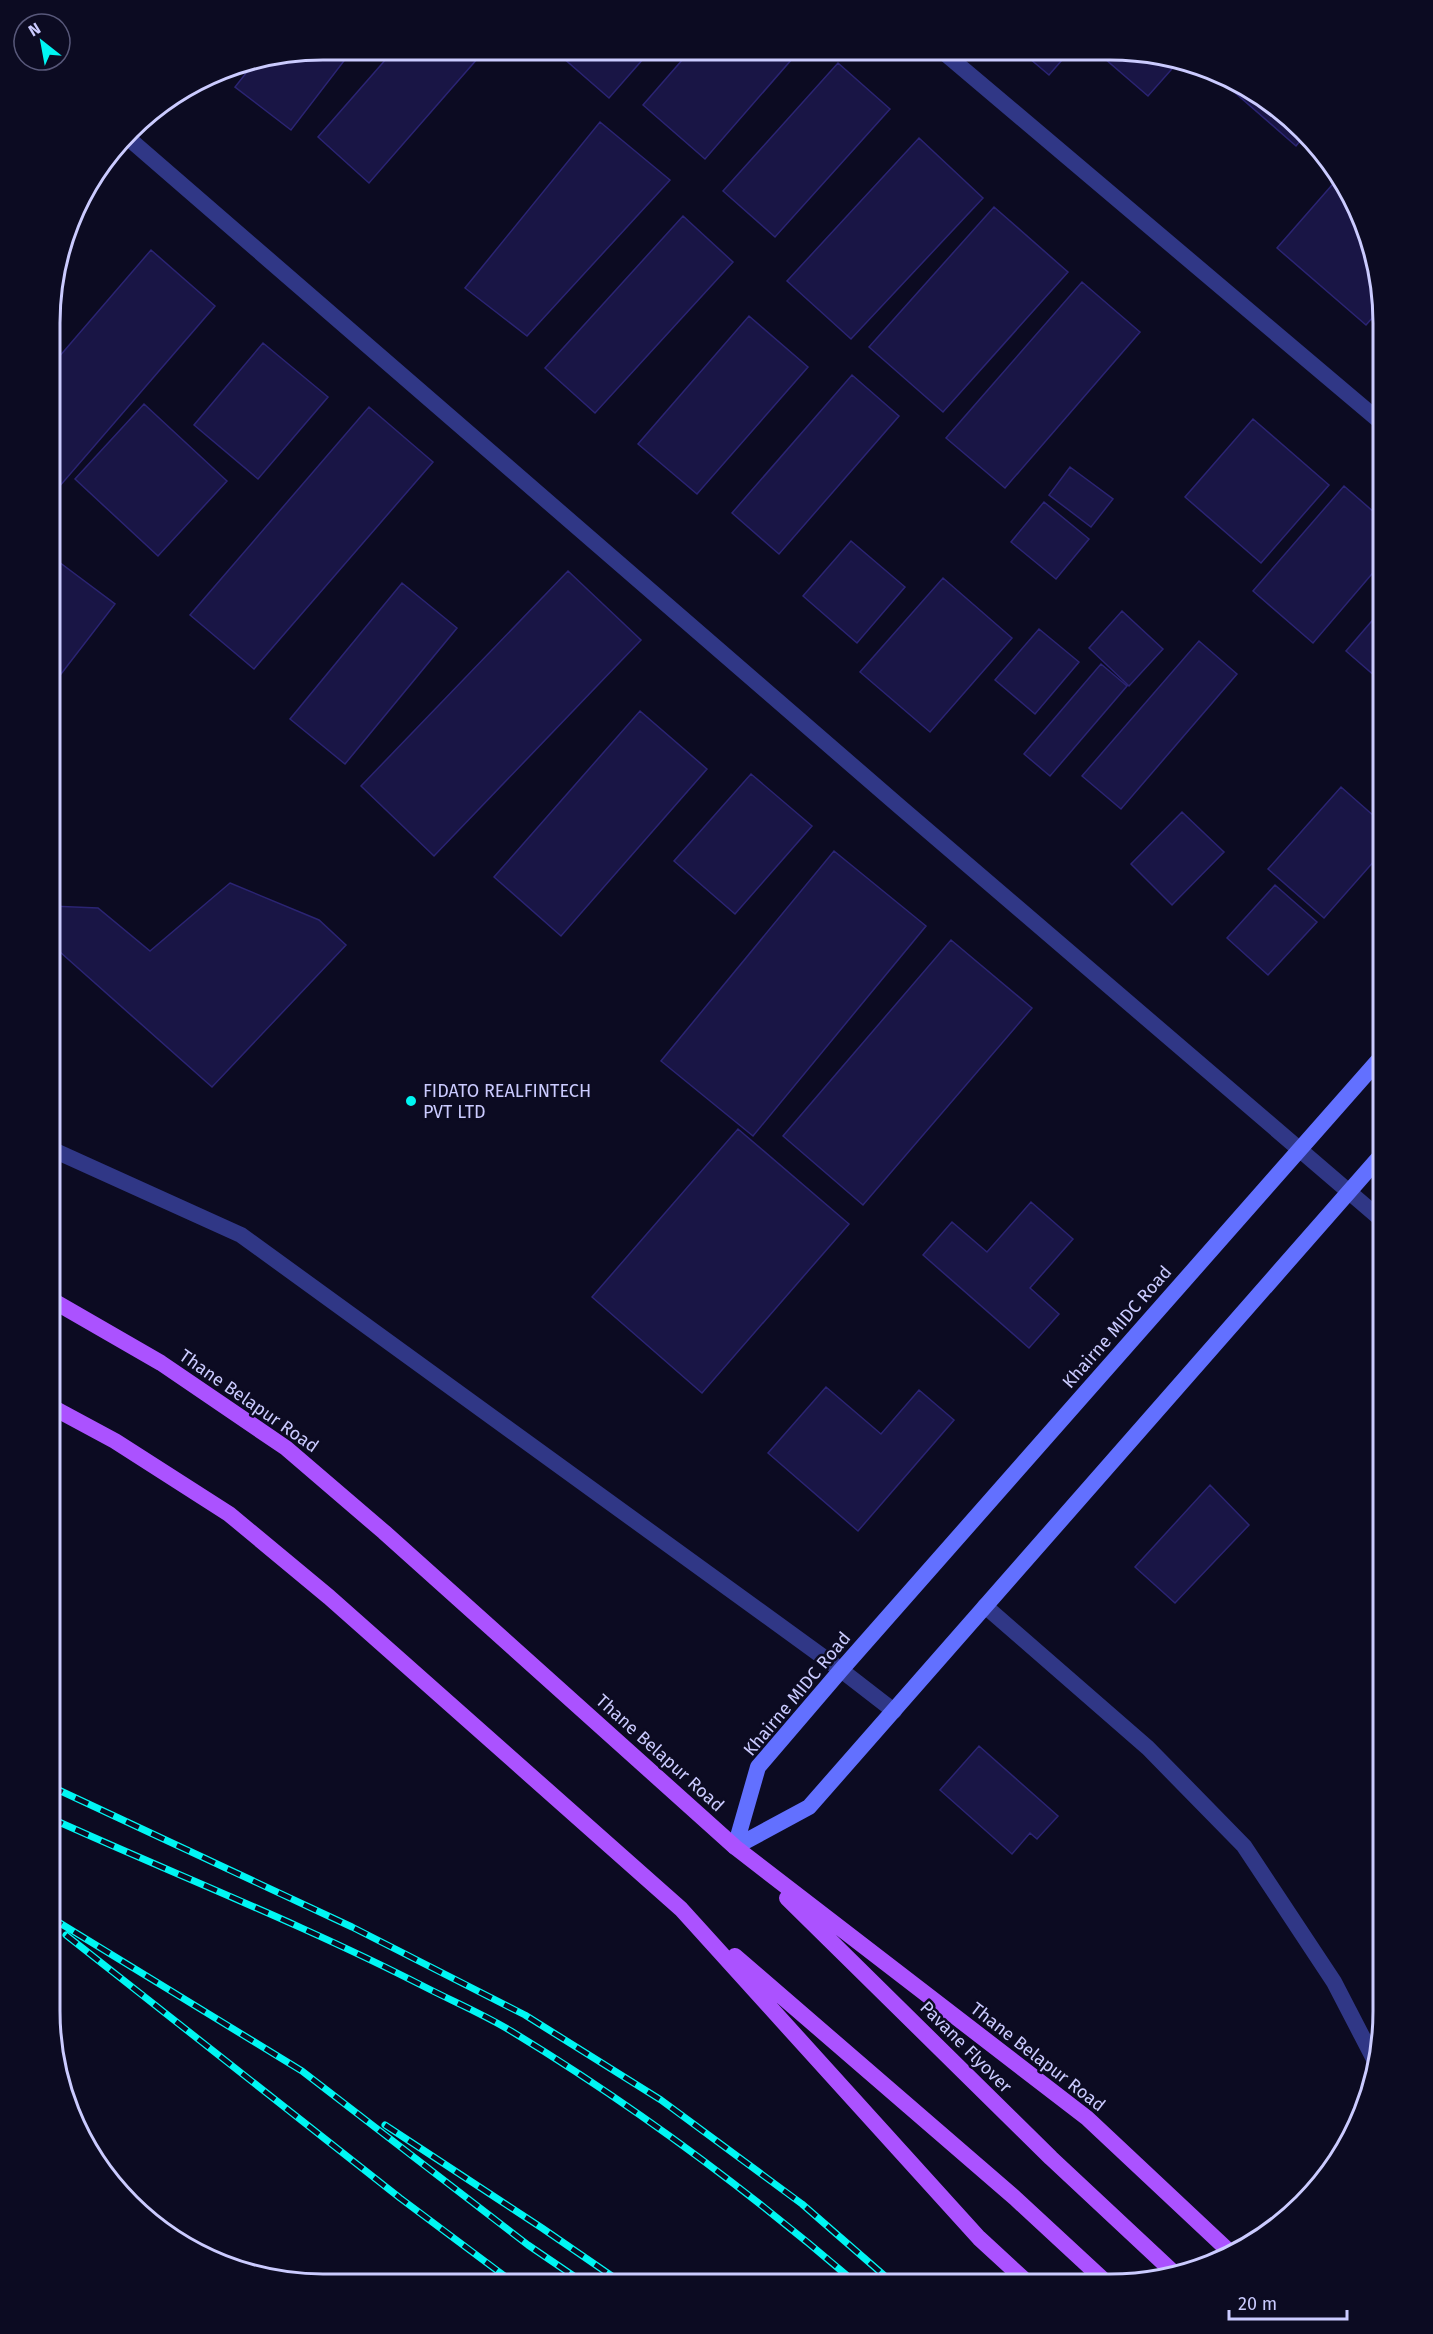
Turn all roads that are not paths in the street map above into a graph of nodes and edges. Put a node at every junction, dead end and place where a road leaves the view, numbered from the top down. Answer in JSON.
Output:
{"nodes":[{"id":1,"x":953,"y":60,"type":"edge"},
{"id":2,"x":132,"y":142,"type":"edge"},
{"id":3,"x":1373,"y":416,"type":"edge"},
{"id":4,"x":1373,"y":1066,"type":"edge"},
{"id":5,"x":1299,"y":1150,"type":"junction"},
{"id":6,"x":60,"y":1153,"type":"edge"},
{"id":7,"x":1373,"y":1164,"type":"edge"},
{"id":8,"x":1349,"y":1192,"type":"junction"},
{"id":9,"x":1373,"y":1212,"type":"edge"},
{"id":10,"x":60,"y":1305,"type":"edge"},
{"id":11,"x":60,"y":1411,"type":"edge"},
{"id":12,"x":985,"y":1606,"type":"junction"},
{"id":13,"x":841,"y":1670,"type":"junction"},
{"id":14,"x":894,"y":1711,"type":"junction"},
{"id":15,"x":735,"y":1847,"type":"junction"},
{"id":16,"x":681,"y":1909,"type":"junction"},
{"id":17,"x":1370,"y":2051,"type":"edge"},
{"id":18,"x":1225,"y":2248,"type":"edge"},
{"id":19,"x":1168,"y":2267,"type":"edge"},
{"id":20,"x":1018,"y":2274,"type":"edge"},
{"id":21,"x":1097,"y":2274,"type":"edge"}],
"edges":[{"from":1,"to":3,"type":"street"},
{"from":2,"to":5,"type":"street"},
{"from":4,"to":5,"type":"main road","name":"Khairne MIDC Road"},
{"from":5,"to":8,"type":"street"},
{"from":5,"to":13,"type":"main road","name":"Khairne MIDC Road"},
{"from":6,"to":13,"type":"street"},
{"from":7,"to":8,"type":"main road"},
{"from":8,"to":9,"type":"street"},
{"from":8,"to":12,"type":"main road"},
{"from":10,"to":15,"type":"main road","name":"Thane Belapur Road"},
{"from":11,"to":16,"type":"main road"},
{"from":12,"to":14,"type":"main road"},
{"from":12,"to":17,"type":"street"},
{"from":13,"to":14,"type":"street"},
{"from":13,"to":15,"type":"main road","name":"Khairne MIDC Road"},
{"from":14,"to":15,"type":"main road"},
{"from":15,"to":18,"type":"main road","name":"Thane Belapur Road"},
{"from":15,"to":19,"type":"main road","name":"Pavane Flyover"},
{"from":16,"to":20,"type":"main road"},
{"from":16,"to":21,"type":"main road"}]}
